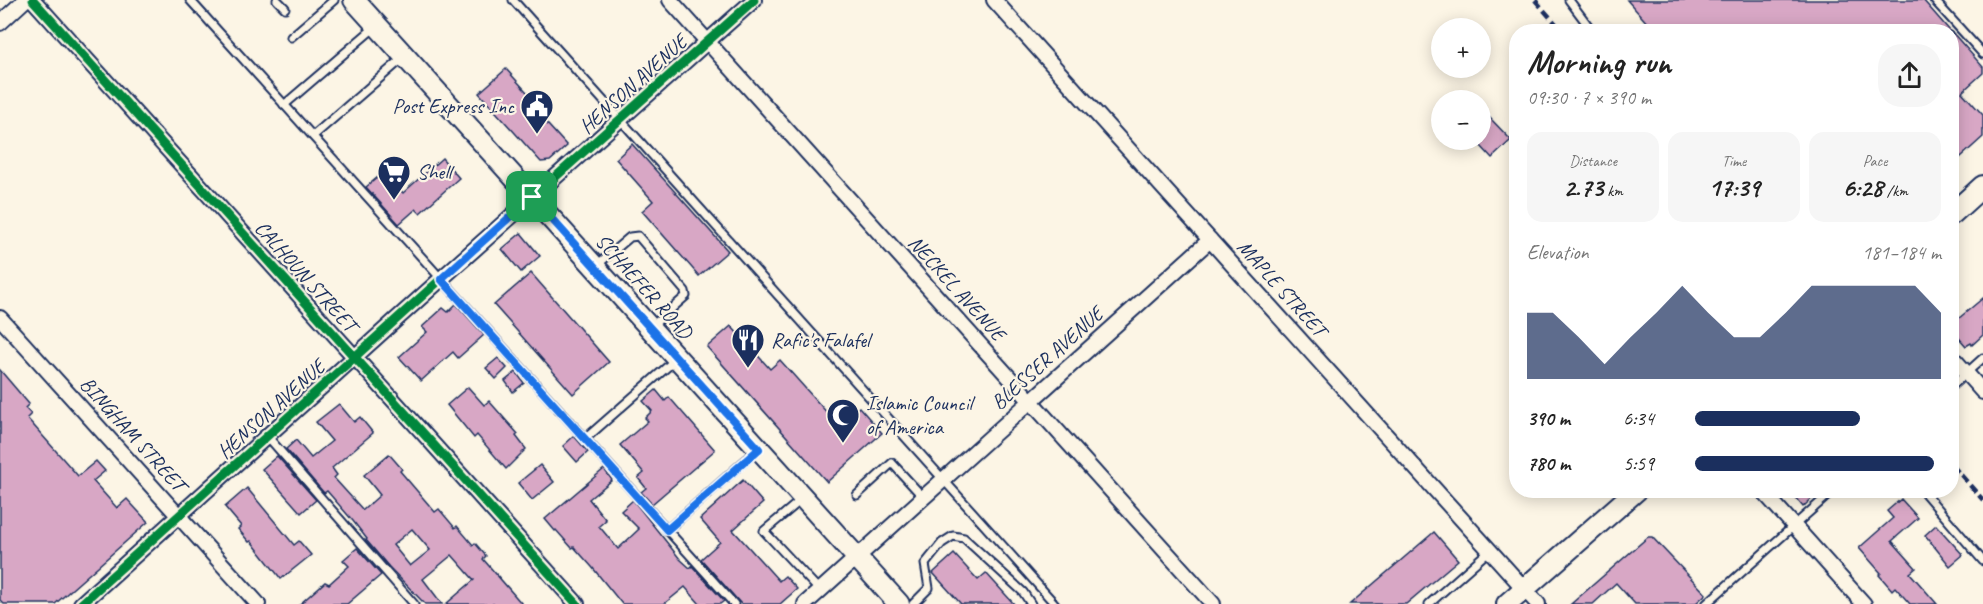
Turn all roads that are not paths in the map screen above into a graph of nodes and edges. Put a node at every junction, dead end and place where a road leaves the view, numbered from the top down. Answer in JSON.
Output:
{"nodes":[{"id":1,"x":26,"y":0,"type":"edge"},
{"id":2,"x":33,"y":0,"type":"edge"},
{"id":3,"x":190,"y":0,"type":"edge"},
{"id":4,"x":278,"y":0,"type":"edge"},
{"id":5,"x":334,"y":0,"type":"edge"},
{"id":6,"x":354,"y":0,"type":"edge"},
{"id":7,"x":513,"y":0,"type":"edge"},
{"id":8,"x":670,"y":0,"type":"edge"},
{"id":9,"x":754,"y":0,"type":"edge"},
{"id":10,"x":994,"y":0,"type":"edge"},
{"id":11,"x":1569,"y":0,"type":"edge"},
{"id":12,"x":1934,"y":0,"type":"edge"},
{"id":13,"x":285,"y":9,"type":"dead end"},
{"id":14,"x":0,"y":23,"type":"edge"},
{"id":15,"x":1587,"y":24,"type":"edge"},
{"id":16,"x":1956,"y":24,"type":"edge"},
{"id":17,"x":377,"y":25,"type":"junction"},
{"id":18,"x":1959,"y":28,"type":"edge"},
{"id":19,"x":291,"y":37,"type":"dead end"},
{"id":20,"x":708,"y":42,"type":"junction"},
{"id":21,"x":1983,"y":54,"type":"edge"},
{"id":22,"x":405,"y":56,"type":"junction"},
{"id":23,"x":284,"y":105,"type":"junction"},
{"id":24,"x":620,"y":119,"type":"junction"},
{"id":25,"x":313,"y":136,"type":"junction"},
{"id":26,"x":1983,"y":186,"type":"edge"},
{"id":27,"x":532,"y":197,"type":"junction"},
{"id":28,"x":1959,"y":208,"type":"edge"},
{"id":29,"x":1210,"y":240,"type":"junction"},
{"id":30,"x":595,"y":267,"type":"junction"},
{"id":31,"x":441,"y":279,"type":"junction"},
{"id":32,"x":0,"y":318,"type":"edge"},
{"id":33,"x":650,"y":328,"type":"junction"},
{"id":34,"x":355,"y":357,"type":"junction"},
{"id":35,"x":677,"y":358,"type":"junction"},
{"id":36,"x":1983,"y":358,"type":"edge"},
{"id":37,"x":1959,"y":365,"type":"edge"},
{"id":38,"x":1966,"y":373,"type":"junction"},
{"id":39,"x":1959,"y":380,"type":"edge"},
{"id":40,"x":1983,"y":392,"type":"edge"},
{"id":41,"x":1030,"y":401,"type":"junction"},
{"id":42,"x":268,"y":437,"type":"junction"},
{"id":43,"x":585,"y":439,"type":"junction"},
{"id":44,"x":759,"y":449,"type":"junction"},
{"id":45,"x":944,"y":480,"type":"junction"},
{"id":46,"x":857,"y":495,"type":"dead end"},
{"id":47,"x":923,"y":497,"type":"junction"},
{"id":48,"x":803,"y":498,"type":"junction"},
{"id":49,"x":1628,"y":498,"type":"edge"},
{"id":50,"x":1769,"y":498,"type":"edge"},
{"id":51,"x":1825,"y":498,"type":"edge"},
{"id":52,"x":1929,"y":498,"type":"edge"},
{"id":53,"x":179,"y":516,"type":"junction"},
{"id":54,"x":1794,"y":526,"type":"junction"},
{"id":55,"x":667,"y":530,"type":"junction"},
{"id":56,"x":1490,"y":550,"type":"junction"},
{"id":57,"x":857,"y":558,"type":"junction"},
{"id":58,"x":1983,"y":561,"type":"edge"},
{"id":59,"x":1524,"y":589,"type":"junction"},
{"id":60,"x":820,"y":591,"type":"junction"},
{"id":61,"x":88,"y":602,"type":"edge"},
{"id":62,"x":900,"y":603,"type":"edge"},
{"id":63,"x":1709,"y":603,"type":"edge"},
{"id":64,"x":258,"y":604,"type":"edge"},
{"id":65,"x":414,"y":604,"type":"edge"},
{"id":66,"x":577,"y":604,"type":"edge"},
{"id":67,"x":734,"y":604,"type":"edge"},
{"id":68,"x":805,"y":604,"type":"edge"},
{"id":69,"x":1031,"y":604,"type":"edge"},
{"id":70,"x":1055,"y":604,"type":"edge"},
{"id":71,"x":1213,"y":604,"type":"edge"},
{"id":72,"x":1429,"y":604,"type":"edge"},
{"id":73,"x":1507,"y":604,"type":"edge"},
{"id":74,"x":1538,"y":604,"type":"edge"},
{"id":75,"x":1864,"y":604,"type":"edge"}],
"edges":[{"from":1,"to":14,"type":"street"},
{"from":2,"to":34,"type":"street","name":"CALHOUN STREET"},
{"from":3,"to":23,"type":"lane"},
{"from":4,"to":13,"type":"lane"},
{"from":5,"to":19,"type":"lane"},
{"from":6,"to":17,"type":"main road","name":"SCHAEFER ROAD"},
{"from":7,"to":24,"type":"lane"},
{"from":8,"to":20,"type":"street","name":"NECKEL AVENUE"},
{"from":9,"to":20,"type":"street","name":"HENSON AVENUE"},
{"from":10,"to":29,"type":"street","name":"MAPLE STREET"},
{"from":11,"to":15,"type":"lane"},
{"from":12,"to":16,"type":"lane"},
{"from":17,"to":22,"type":"main road","name":"SCHAEFER ROAD"},
{"from":17,"to":23,"type":"lane"},
{"from":18,"to":21,"type":"lane"},
{"from":20,"to":24,"type":"street","name":"HENSON AVENUE"},
{"from":20,"to":41,"type":"street","name":"NECKEL AVENUE"},
{"from":22,"to":25,"type":"lane"},
{"from":22,"to":27,"type":"main road","name":"SCHAEFER ROAD"},
{"from":23,"to":25,"type":"lane"},
{"from":24,"to":27,"type":"street","name":"HENSON AVENUE"},
{"from":24,"to":45,"type":"lane"},
{"from":25,"to":31,"type":"lane"},
{"from":26,"to":28,"type":"main road"},
{"from":27,"to":30,"type":"main road","name":"SCHAEFER ROAD"},
{"from":27,"to":31,"type":"street","name":"HENSON AVENUE"},
{"from":29,"to":41,"type":"street","name":"BLESSER AVENUE"},
{"from":29,"to":56,"type":"street","name":"MAPLE STREET"},
{"from":30,"to":33,"type":"main road","name":"SCHAEFER ROAD"},
{"from":30,"to":33,"type":"lane"},
{"from":31,"to":34,"type":"street","name":"HENSON AVENUE"},
{"from":31,"to":43,"type":"lane"},
{"from":32,"to":53,"type":"street","name":"BINGHAM STREET"},
{"from":33,"to":35,"type":"main road","name":"SCHAEFER ROAD"},
{"from":34,"to":42,"type":"street","name":"HENSON AVENUE"},
{"from":34,"to":66,"type":"street","name":"CALHOUN STREET"},
{"from":35,"to":43,"type":"lane"},
{"from":35,"to":44,"type":"main road","name":"SCHAEFER ROAD"},
{"from":36,"to":38,"type":"lane"},
{"from":37,"to":38,"type":"street"},
{"from":38,"to":39,"type":"lane"},
{"from":38,"to":40,"type":"street"},
{"from":41,"to":45,"type":"street","name":"BLESSER AVENUE"},
{"from":41,"to":71,"type":"street","name":"NECKEL AVENUE"},
{"from":42,"to":53,"type":"street","name":"HENSON AVENUE"},
{"from":42,"to":65,"type":"lane"},
{"from":43,"to":55,"type":"lane"},
{"from":44,"to":48,"type":"main road","name":"SCHAEFER ROAD"},
{"from":44,"to":55,"type":"lane"},
{"from":45,"to":47,"type":"street","name":"BLESSER AVENUE"},
{"from":45,"to":70,"type":"lane"},
{"from":46,"to":47,"type":"lane"},
{"from":47,"to":57,"type":"street","name":"BLESSER AVENUE"},
{"from":48,"to":57,"type":"main road","name":"SCHAEFER ROAD"},
{"from":48,"to":60,"type":"lane"},
{"from":49,"to":59,"type":"main road"},
{"from":50,"to":54,"type":"street"},
{"from":51,"to":54,"type":"lane"},
{"from":52,"to":58,"type":"lane"},
{"from":53,"to":61,"type":"street","name":"HENSON AVENUE"},
{"from":53,"to":64,"type":"street","name":"BINGHAM STREET"},
{"from":54,"to":63,"type":"lane"},
{"from":54,"to":75,"type":"street"},
{"from":55,"to":67,"type":"lane"},
{"from":56,"to":59,"type":"street","name":"MAPLE STREET"},
{"from":56,"to":72,"type":"lane"},
{"from":57,"to":60,"type":"street","name":"BLESSER AVENUE"},
{"from":57,"to":62,"type":"main road","name":"SCHAEFER ROAD"},
{"from":59,"to":73,"type":"main road"},
{"from":59,"to":74,"type":"street","name":"MAPLE STREET"},
{"from":60,"to":68,"type":"street","name":"BLESSER AVENUE"},
{"from":62,"to":69,"type":"lane"}]}
